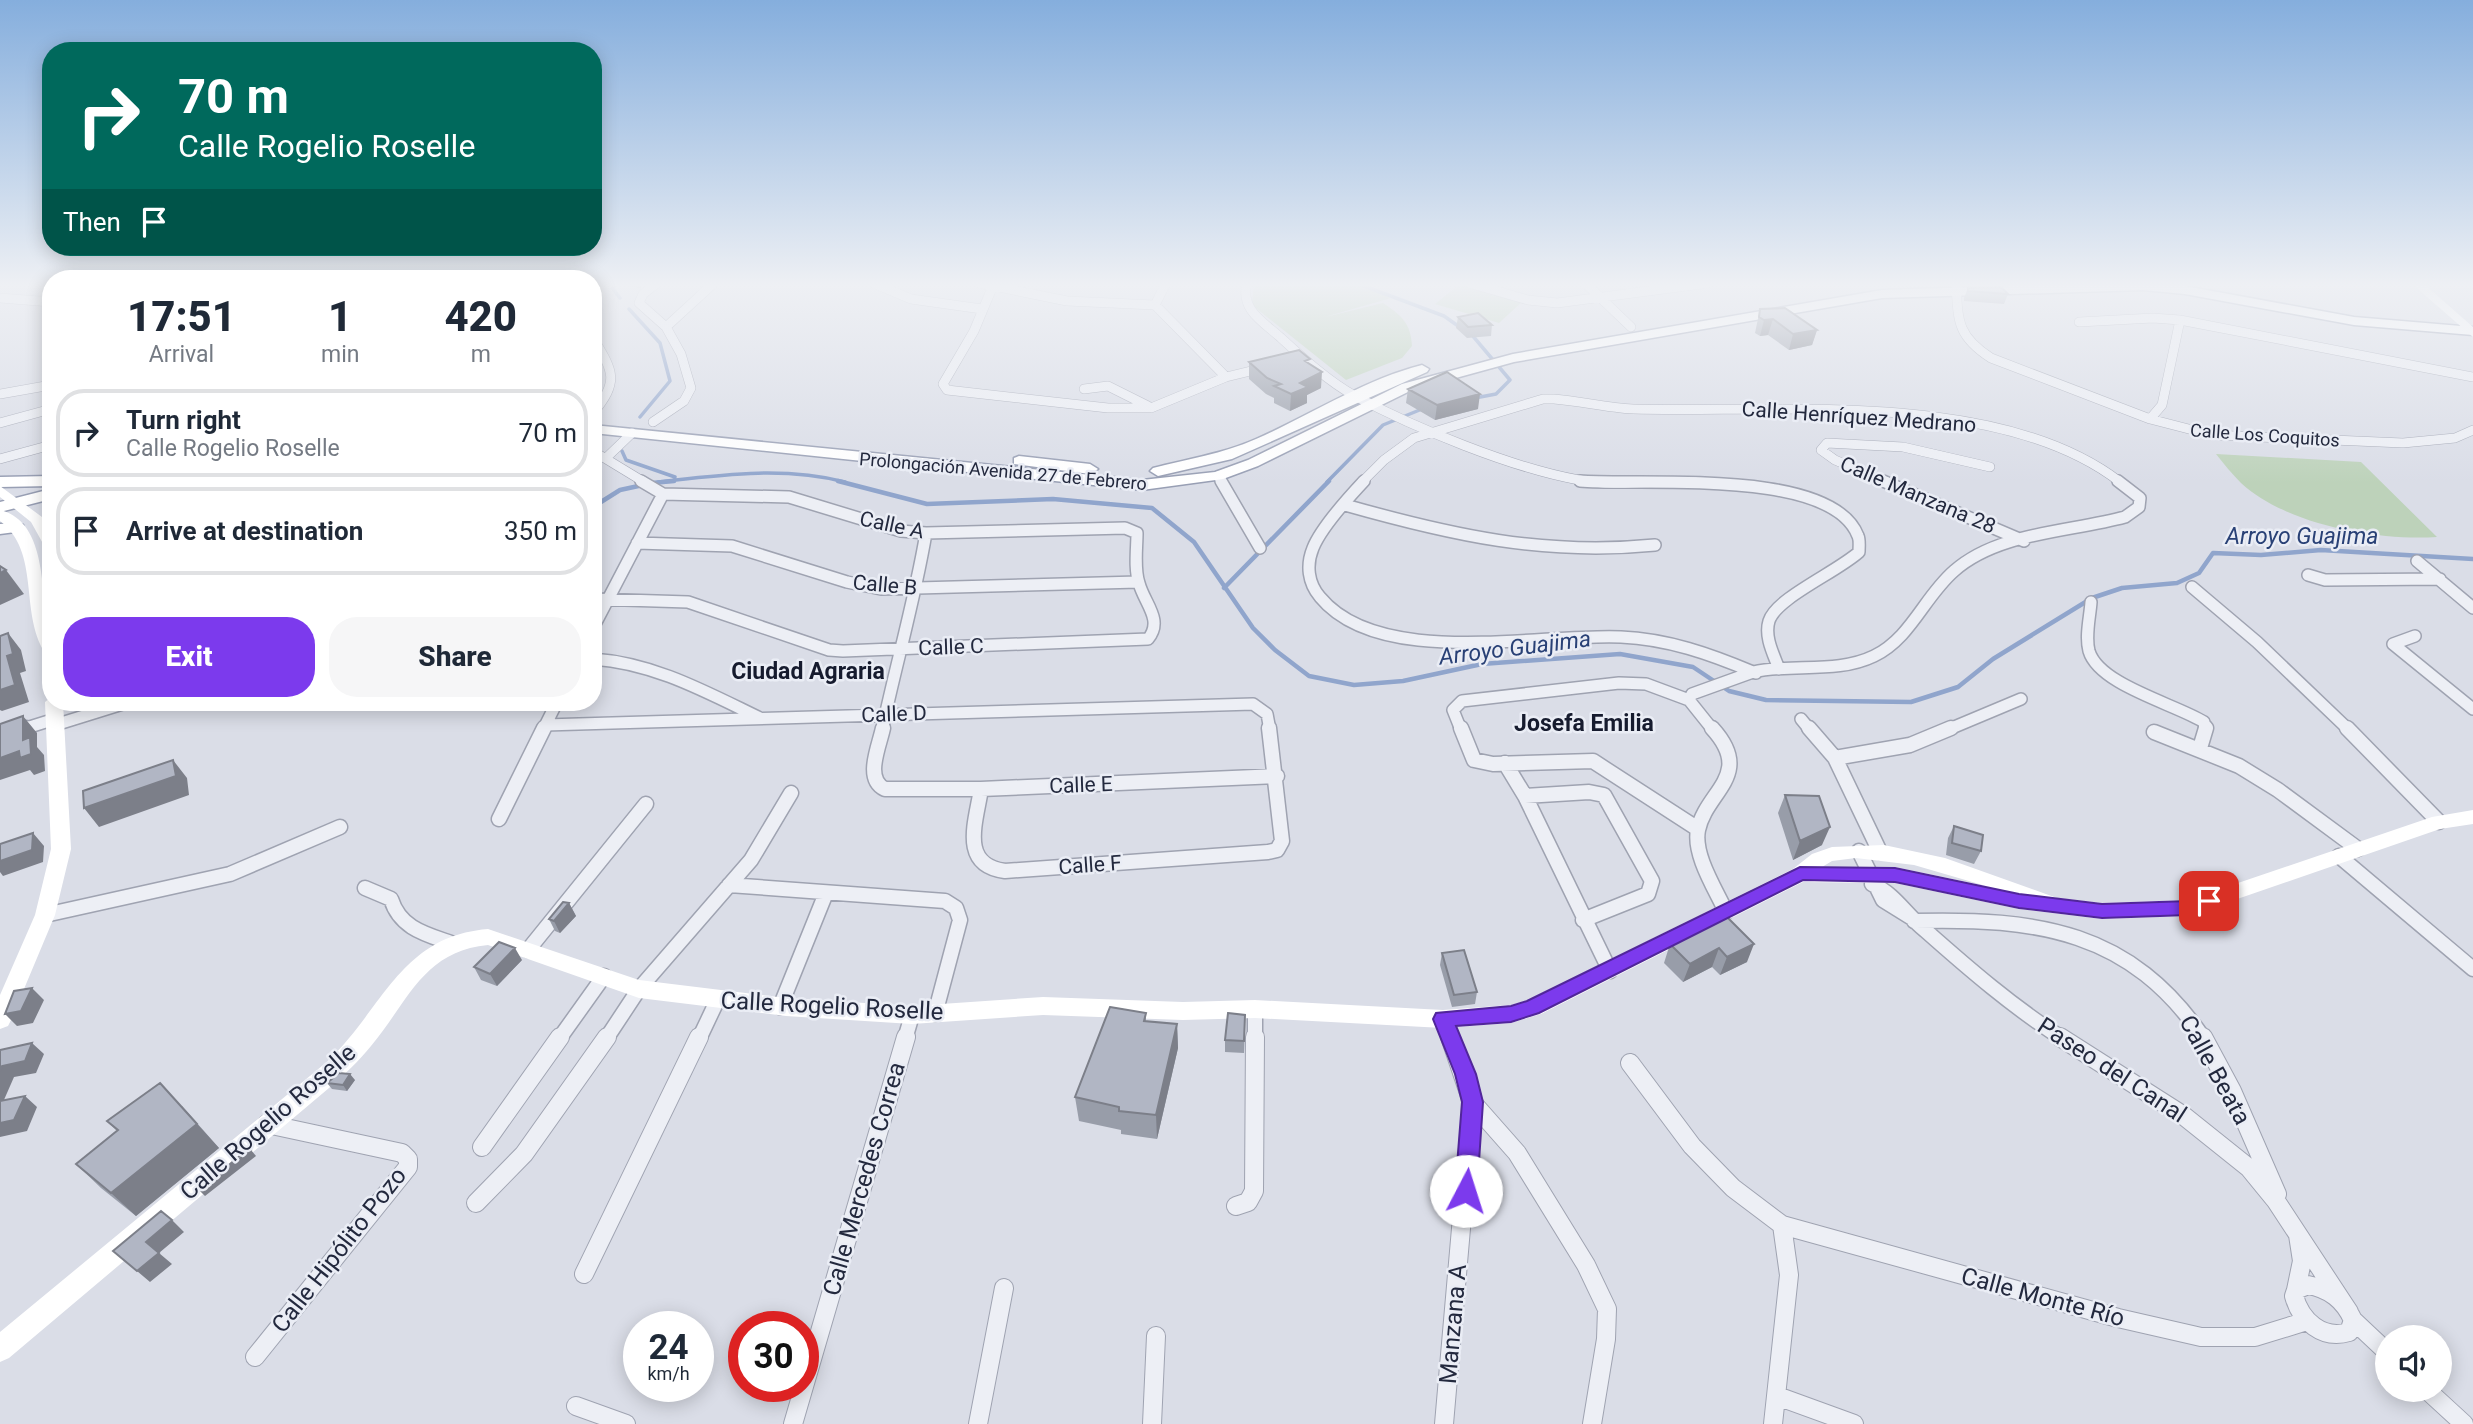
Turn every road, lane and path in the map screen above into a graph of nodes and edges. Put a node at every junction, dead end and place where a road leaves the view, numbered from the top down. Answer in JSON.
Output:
{"nodes":[{"id":1,"x":678,"y":349,"type":"edge"},
{"id":2,"x":963,"y":349,"type":"edge"},
{"id":3,"x":1199,"y":349,"type":"edge"},
{"id":4,"x":1293,"y":349,"type":"edge"},
{"id":5,"x":1529,"y":349,"type":"edge"},
{"id":6,"x":1536,"y":349,"type":"edge"},
{"id":7,"x":1976,"y":349,"type":"edge"},
{"id":8,"x":2174,"y":349,"type":"edge"},
{"id":9,"x":2331,"y":349,"type":"edge"},
{"id":10,"x":602,"y":353,"type":"edge"},
{"id":11,"x":1508,"y":354,"type":"junction"},
{"id":12,"x":1303,"y":358,"type":"junction"},
{"id":13,"x":1290,"y":362,"type":"edge"},
{"id":14,"x":1470,"y":362,"type":"junction"},
{"id":15,"x":1278,"y":365,"type":"edge"},
{"id":16,"x":1226,"y":377,"type":"junction"},
{"id":17,"x":2473,"y":377,"type":"edge"},
{"id":18,"x":42,"y":386,"type":"edge"},
{"id":19,"x":1084,"y":389,"type":"dead end"},
{"id":20,"x":0,"y":394,"type":"edge"},
{"id":21,"x":1354,"y":395,"type":"junction"},
{"id":22,"x":602,"y":402,"type":"edge"},
{"id":23,"x":1371,"y":404,"type":"junction"},
{"id":24,"x":1151,"y":408,"type":"junction"},
{"id":25,"x":1387,"y":410,"type":"joint"},
{"id":26,"x":42,"y":411,"type":"edge"},
{"id":27,"x":602,"y":416,"type":"edge"},
{"id":28,"x":2150,"y":419,"type":"junction"},
{"id":29,"x":653,"y":422,"type":"junction"},
{"id":30,"x":1413,"y":422,"type":"joint"},
{"id":31,"x":0,"y":423,"type":"edge"},
{"id":32,"x":602,"y":430,"type":"edge"},
{"id":33,"x":2473,"y":430,"type":"edge"},
{"id":34,"x":1434,"y":432,"type":"junction"},
{"id":35,"x":632,"y":433,"type":"junction"},
{"id":36,"x":42,"y":447,"type":"edge"},
{"id":37,"x":602,"y":456,"type":"edge"},
{"id":38,"x":607,"y":458,"type":"junction"},
{"id":39,"x":0,"y":459,"type":"edge"},
{"id":40,"x":1990,"y":467,"type":"dead end"},
{"id":41,"x":1218,"y":476,"type":"junction"},
{"id":42,"x":42,"y":484,"type":"edge"},
{"id":43,"x":659,"y":492,"type":"junction"},
{"id":44,"x":42,"y":494,"type":"edge"},
{"id":45,"x":4,"y":495,"type":"edge"},
{"id":46,"x":1345,"y":505,"type":"junction"},
{"id":47,"x":0,"y":514,"type":"edge"},
{"id":48,"x":8,"y":528,"type":"edge"},
{"id":49,"x":42,"y":529,"type":"edge"},
{"id":50,"x":926,"y":533,"type":"junction"},
{"id":51,"x":2024,"y":541,"type":"junction"},
{"id":52,"x":637,"y":543,"type":"junction"},
{"id":53,"x":1655,"y":545,"type":"dead end"},
{"id":54,"x":1260,"y":548,"type":"dead end"},
{"id":55,"x":2417,"y":561,"type":"dead end"},
{"id":56,"x":2308,"y":575,"type":"dead end"},
{"id":57,"x":2440,"y":579,"type":"junction"},
{"id":58,"x":1138,"y":582,"type":"junction"},
{"id":59,"x":2192,"y":587,"type":"dead end"},
{"id":60,"x":916,"y":589,"type":"junction"},
{"id":61,"x":602,"y":599,"type":"edge"},
{"id":62,"x":607,"y":599,"type":"junction"},
{"id":63,"x":2091,"y":602,"type":"dead end"},
{"id":64,"x":2473,"y":608,"type":"edge"},
{"id":65,"x":602,"y":609,"type":"edge"},
{"id":66,"x":2415,"y":636,"type":"dead end"},
{"id":67,"x":42,"y":637,"type":"edge"},
{"id":68,"x":899,"y":649,"type":"junction"},
{"id":69,"x":602,"y":660,"type":"edge"},
{"id":70,"x":1779,"y":669,"type":"junction"},
{"id":71,"x":1756,"y":673,"type":"junction"},
{"id":72,"x":2021,"y":699,"type":"dead end"},
{"id":73,"x":1689,"y":700,"type":"junction"},
{"id":74,"x":2473,"y":709,"type":"edge"},
{"id":75,"x":78,"y":711,"type":"edge"},
{"id":76,"x":552,"y":711,"type":"edge"},
{"id":77,"x":55,"y":715,"type":"edge"},
{"id":78,"x":886,"y":715,"type":"junction"},
{"id":79,"x":764,"y":719,"type":"junction"},
{"id":80,"x":1801,"y":719,"type":"dead end"},
{"id":81,"x":545,"y":725,"type":"junction"},
{"id":82,"x":2154,"y":732,"type":"dead end"},
{"id":83,"x":0,"y":736,"type":"edge"},
{"id":84,"x":2200,"y":748,"type":"junction"},
{"id":85,"x":1835,"y":758,"type":"junction"},
{"id":86,"x":1505,"y":763,"type":"junction"},
{"id":87,"x":1277,"y":776,"type":"junction"},
{"id":88,"x":981,"y":789,"type":"junction"},
{"id":89,"x":791,"y":793,"type":"dead end"},
{"id":90,"x":1525,"y":796,"type":"junction"},
{"id":91,"x":646,"y":804,"type":"dead end"},
{"id":92,"x":2473,"y":817,"type":"edge"},
{"id":93,"x":499,"y":819,"type":"dead end"},
{"id":94,"x":2439,"y":822,"type":"junction"},
{"id":95,"x":340,"y":827,"type":"dead end"},
{"id":96,"x":1698,"y":829,"type":"junction"},
{"id":97,"x":2358,"y":849,"type":"junction"},
{"id":98,"x":1859,"y":851,"type":"junction"},
{"id":99,"x":1880,"y":852,"type":"junction"},
{"id":100,"x":2339,"y":856,"type":"junction"},
{"id":101,"x":1800,"y":874,"type":"junction"},
{"id":102,"x":1870,"y":879,"type":"junction"},
{"id":103,"x":729,"y":885,"type":"junction"},
{"id":104,"x":365,"y":888,"type":"dead end"},
{"id":105,"x":826,"y":893,"type":"junction"},
{"id":106,"x":2054,"y":905,"type":"junction"},
{"id":107,"x":1726,"y":912,"type":"junction"},
{"id":108,"x":45,"y":915,"type":"junction"},
{"id":109,"x":1583,"y":920,"type":"junction"},
{"id":110,"x":1913,"y":920,"type":"junction"},
{"id":111,"x":451,"y":943,"type":"junction"},
{"id":112,"x":528,"y":950,"type":"junction"},
{"id":113,"x":2473,"y":969,"type":"edge"},
{"id":114,"x":1610,"y":971,"type":"junction"},
{"id":115,"x":604,"y":976,"type":"junction"},
{"id":116,"x":639,"y":989,"type":"junction"},
{"id":117,"x":717,"y":1001,"type":"junction"},
{"id":118,"x":779,"y":1007,"type":"junction"},
{"id":119,"x":1255,"y":1009,"type":"junction"},
{"id":120,"x":935,"y":1014,"type":"junction"},
{"id":121,"x":912,"y":1015,"type":"junction"},
{"id":122,"x":1443,"y":1019,"type":"junction"},
{"id":123,"x":0,"y":1020,"type":"edge"},
{"id":124,"x":1630,"y":1063,"type":"dead end"},
{"id":125,"x":1472,"y":1102,"type":"junction"},
{"id":126,"x":267,"y":1124,"type":"junction"},
{"id":127,"x":482,"y":1147,"type":"dead end"},
{"id":128,"x":476,"y":1203,"type":"dead end"},
{"id":129,"x":1236,"y":1206,"type":"dead end"},
{"id":130,"x":2283,"y":1207,"type":"junction"},
{"id":131,"x":1782,"y":1225,"type":"junction"},
{"id":132,"x":2298,"y":1234,"type":"junction"},
{"id":133,"x":584,"y":1275,"type":"dead end"},
{"id":134,"x":1004,"y":1288,"type":"dead end"},
{"id":135,"x":2296,"y":1290,"type":"junction"},
{"id":136,"x":2351,"y":1316,"type":"junction"},
{"id":137,"x":2307,"y":1321,"type":"junction"},
{"id":138,"x":1156,"y":1336,"type":"dead end"},
{"id":139,"x":2375,"y":1340,"type":"edge"},
{"id":140,"x":0,"y":1349,"type":"edge"},
{"id":141,"x":255,"y":1357,"type":"dead end"},
{"id":142,"x":1777,"y":1396,"type":"junction"},
{"id":143,"x":2440,"y":1402,"type":"edge"},
{"id":144,"x":576,"y":1406,"type":"dead end"},
{"id":145,"x":626,"y":1424,"type":"edge"},
{"id":146,"x":793,"y":1424,"type":"edge"},
{"id":147,"x":978,"y":1424,"type":"edge"},
{"id":148,"x":1152,"y":1424,"type":"edge"},
{"id":149,"x":1444,"y":1424,"type":"edge"},
{"id":150,"x":1592,"y":1424,"type":"edge"},
{"id":151,"x":1773,"y":1424,"type":"edge"},
{"id":152,"x":1854,"y":1424,"type":"edge"},
{"id":153,"x":2464,"y":1424,"type":"edge"}],
"edges":[{"from":1,"to":29,"type":"street"},
{"from":2,"to":24,"type":"street"},
{"from":3,"to":16,"type":"street"},
{"from":4,"to":12,"type":"street"},
{"from":5,"to":11,"type":"main road","name":"Prolongación Avenida 27 de Febrero"},
{"from":6,"to":11,"type":"main road","name":"Prolongación Avenida 27 de Febrero"},
{"from":7,"to":28,"type":"street","name":"Calle Los Coquitos"},
{"from":8,"to":28,"type":"street"},
{"from":9,"to":17,"type":"street"},
{"from":10,"to":22,"type":"street"},
{"from":11,"to":14,"type":"main road","name":"Prolongación Avenida 27 de Febrero"},
{"from":12,"to":13,"type":"street"},
{"from":12,"to":21,"type":"street"},
{"from":14,"to":21,"type":"main road","name":"Prolongación Avenida 27 de Febrero"},
{"from":14,"to":23,"type":"main road","name":"Prolongación Avenida 27 de Febrero"},
{"from":15,"to":16,"type":"street"},
{"from":16,"to":24,"type":"street"},
{"from":18,"to":20,"type":"street"},
{"from":19,"to":24,"type":"street"},
{"from":21,"to":23,"type":"street"},
{"from":21,"to":29,"type":"main road","name":"Prolongación Avenida 27 de Febrero"},
{"from":23,"to":25,"type":"street"},
{"from":23,"to":41,"type":"main road","name":"Prolongación Avenida 27 de Febrero"},
{"from":25,"to":30,"type":"street"},
{"from":26,"to":31,"type":"street"},
{"from":27,"to":29,"type":"main road","name":"Prolongación Avenida 27 de Febrero"},
{"from":28,"to":33,"type":"street","name":"Calle Los Coquitos"},
{"from":30,"to":34,"type":"street"},
{"from":32,"to":35,"type":"main road","name":"Prolongación Avenida 27 de Febrero"},
{"from":34,"to":46,"type":"street"},
{"from":34,"to":51,"type":"street","name":"Calle Henríquez Medrano"},
{"from":34,"to":70,"type":"street"},
{"from":35,"to":38,"type":"street"},
{"from":35,"to":41,"type":"main road","name":"Prolongación Avenida 27 de Febrero"},
{"from":36,"to":39,"type":"street"},
{"from":37,"to":38,"type":"street"},
{"from":38,"to":43,"type":"street"},
{"from":40,"to":51,"type":"street","name":"Calle Manzana 28"},
{"from":41,"to":54,"type":"street"},
{"from":42,"to":45,"type":"main road"},
{"from":43,"to":50,"type":"street","name":"Calle A"},
{"from":43,"to":52,"type":"street"},
{"from":44,"to":45,"type":"main road"},
{"from":45,"to":49,"type":"street"},
{"from":46,"to":53,"type":"street"},
{"from":46,"to":71,"type":"street"},
{"from":47,"to":48,"type":"street"},
{"from":48,"to":67,"type":"street"},
{"from":50,"to":58,"type":"street","name":"Calle A"},
{"from":50,"to":60,"type":"street"},
{"from":51,"to":70,"type":"street","name":"Calle Henríquez Medrano"},
{"from":52,"to":60,"type":"street","name":"Calle B"},
{"from":52,"to":62,"type":"street"},
{"from":55,"to":57,"type":"street"},
{"from":56,"to":57,"type":"street"},
{"from":57,"to":64,"type":"street"},
{"from":58,"to":60,"type":"street","name":"Calle B"},
{"from":58,"to":68,"type":"street","name":"Calle C"},
{"from":59,"to":94,"type":"street"},
{"from":60,"to":68,"type":"street"},
{"from":61,"to":62,"type":"street","name":"Calle C"},
{"from":62,"to":65,"type":"street"},
{"from":62,"to":68,"type":"street","name":"Calle C"},
{"from":63,"to":84,"type":"street"},
{"from":66,"to":74,"type":"street"},
{"from":68,"to":78,"type":"street"},
{"from":69,"to":79,"type":"street"},
{"from":70,"to":71,"type":"street","name":"Calle Henríquez Medrano"},
{"from":71,"to":73,"type":"street","name":"Calle Henríquez Medrano"},
{"from":72,"to":85,"type":"street"},
{"from":73,"to":86,"type":"street"},
{"from":73,"to":96,"type":"street"},
{"from":75,"to":77,"type":"street"},
{"from":76,"to":81,"type":"street"},
{"from":77,"to":83,"type":"street"},
{"from":77,"to":108,"type":"street"},
{"from":78,"to":79,"type":"street","name":"Calle D"},
{"from":78,"to":87,"type":"street","name":"Calle D"},
{"from":78,"to":88,"type":"street","name":"Calle E"},
{"from":79,"to":81,"type":"street","name":"Calle D"},
{"from":80,"to":85,"type":"street"},
{"from":81,"to":93,"type":"street"},
{"from":82,"to":84,"type":"street"},
{"from":84,"to":97,"type":"street"},
{"from":85,"to":99,"type":"street"},
{"from":86,"to":90,"type":"street"},
{"from":86,"to":96,"type":"street"},
{"from":87,"to":88,"type":"street","name":"Calle E"},
{"from":87,"to":88,"type":"street","name":"Calle F"},
{"from":89,"to":103,"type":"street"},
{"from":90,"to":109,"type":"street"},
{"from":90,"to":109,"type":"street"},
{"from":91,"to":112,"type":"street"},
{"from":92,"to":94,"type":"street","name":"Calle Rogelio Roselle"},
{"from":94,"to":97,"type":"street","name":"Calle Rogelio Roselle"},
{"from":95,"to":108,"type":"street"},
{"from":96,"to":107,"type":"street"},
{"from":97,"to":100,"type":"street","name":"Calle Rogelio Roselle"},
{"from":98,"to":99,"type":"street","name":"Calle Rogelio Roselle"},
{"from":98,"to":101,"type":"street","name":"Calle Rogelio Roselle"},
{"from":98,"to":102,"type":"street","name":"Paseo del Canal"},
{"from":99,"to":106,"type":"street","name":"Calle Rogelio Roselle"},
{"from":100,"to":106,"type":"street","name":"Calle Rogelio Roselle"},
{"from":100,"to":113,"type":"street"},
{"from":101,"to":102,"type":"street","name":"Calle Rogelio Roselle"},
{"from":101,"to":107,"type":"street","name":"Calle Rogelio Roselle"},
{"from":102,"to":106,"type":"street","name":"Calle Rogelio Roselle"},
{"from":102,"to":110,"type":"street","name":"Paseo del Canal"},
{"from":103,"to":105,"type":"street"},
{"from":103,"to":116,"type":"street"},
{"from":104,"to":111,"type":"street"},
{"from":105,"to":118,"type":"street"},
{"from":105,"to":120,"type":"street"},
{"from":107,"to":114,"type":"street","name":"Calle Rogelio Roselle"},
{"from":108,"to":123,"type":"street"},
{"from":109,"to":114,"type":"street"},
{"from":110,"to":130,"type":"street","name":"Paseo del Canal"},
{"from":110,"to":130,"type":"street","name":"Calle Beata"},
{"from":111,"to":112,"type":"street","name":"Calle Rogelio Roselle"},
{"from":111,"to":126,"type":"street","name":"Calle Rogelio Roselle"},
{"from":112,"to":115,"type":"street","name":"Calle Rogelio Roselle"},
{"from":114,"to":122,"type":"street","name":"Calle Rogelio Roselle"},
{"from":115,"to":116,"type":"street","name":"Calle Rogelio Roselle"},
{"from":115,"to":127,"type":"street"},
{"from":116,"to":117,"type":"street","name":"Calle Rogelio Roselle"},
{"from":116,"to":128,"type":"street"},
{"from":117,"to":118,"type":"street","name":"Calle Rogelio Roselle"},
{"from":117,"to":133,"type":"street"},
{"from":118,"to":121,"type":"street","name":"Calle Rogelio Roselle"},
{"from":119,"to":120,"type":"street","name":"Calle Rogelio Roselle"},
{"from":119,"to":122,"type":"street","name":"Calle Rogelio Roselle"},
{"from":119,"to":129,"type":"street"},
{"from":120,"to":121,"type":"street","name":"Calle Rogelio Roselle"},
{"from":121,"to":146,"type":"street","name":"Calle Mercedes Correa"},
{"from":122,"to":125,"type":"street","name":"Manzana A"},
{"from":124,"to":131,"type":"street","name":"Calle Monte Río"},
{"from":125,"to":149,"type":"street","name":"Manzana A"},
{"from":125,"to":150,"type":"street"},
{"from":126,"to":140,"type":"street","name":"Calle Rogelio Roselle"},
{"from":126,"to":141,"type":"street","name":"Calle Hipólito Pozo"},
{"from":130,"to":132,"type":"street","name":"Paseo del Canal"},
{"from":131,"to":137,"type":"street","name":"Calle Monte Río"},
{"from":131,"to":142,"type":"street"},
{"from":132,"to":135,"type":"street","name":"Paseo del Canal"},
{"from":132,"to":136,"type":"street","name":"Paseo del Canal"},
{"from":134,"to":147,"type":"street"},
{"from":135,"to":136,"type":"street"},
{"from":135,"to":137,"type":"street"},
{"from":136,"to":137,"type":"street"},
{"from":136,"to":139,"type":"street","name":"Paseo del Canal"},
{"from":138,"to":148,"type":"street"},
{"from":142,"to":151,"type":"street"},
{"from":142,"to":152,"type":"street"},
{"from":143,"to":153,"type":"street"},
{"from":144,"to":145,"type":"street"}]}
